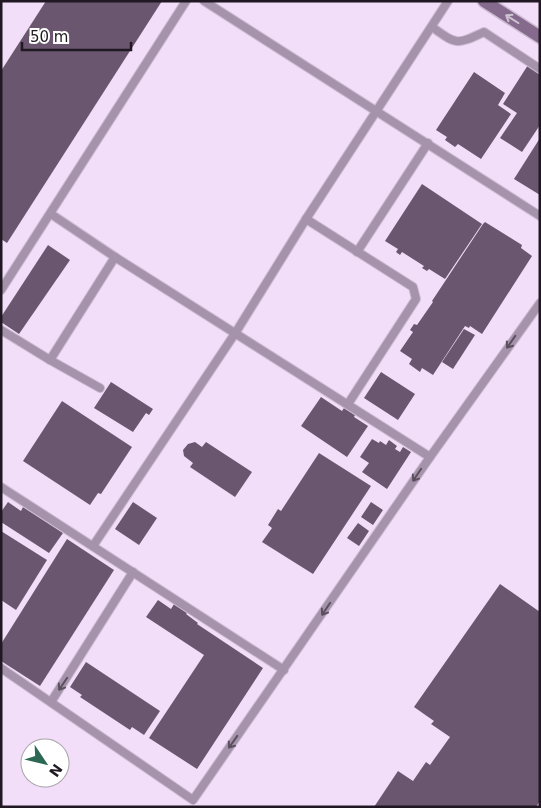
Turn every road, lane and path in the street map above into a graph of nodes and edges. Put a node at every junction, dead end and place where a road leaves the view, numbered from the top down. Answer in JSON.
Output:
{"nodes":[{"id":1,"x":186,"y":1,"type":"edge"},
{"id":2,"x":204,"y":1,"type":"edge"},
{"id":3,"x":448,"y":1,"type":"edge"},
{"id":4,"x":484,"y":1,"type":"edge"},
{"id":5,"x":432,"y":28,"type":"junction"},
{"id":6,"x":540,"y":37,"type":"edge"},
{"id":7,"x":540,"y":69,"type":"edge"},
{"id":8,"x":377,"y":110,"type":"junction"},
{"id":9,"x":428,"y":143,"type":"junction"},
{"id":10,"x":51,"y":214,"type":"junction"},
{"id":11,"x":540,"y":216,"type":"edge"},
{"id":12,"x":306,"y":219,"type":"junction"},
{"id":13,"x":357,"y":252,"type":"junction"},
{"id":14,"x":116,"y":257,"type":"junction"},
{"id":15,"x":1,"y":290,"type":"edge"},
{"id":16,"x":540,"y":303,"type":"edge"},
{"id":17,"x":1,"y":330,"type":"edge"},
{"id":18,"x":236,"y":332,"type":"junction"},
{"id":19,"x":50,"y":360,"type":"junction"},
{"id":20,"x":100,"y":388,"type":"dead end"},
{"id":21,"x":348,"y":404,"type":"junction"},
{"id":22,"x":430,"y":457,"type":"junction"},
{"id":23,"x":1,"y":487,"type":"edge"},
{"id":24,"x":93,"y":546,"type":"junction"},
{"id":25,"x":133,"y":572,"type":"junction"},
{"id":26,"x":1,"y":668,"type":"edge"},
{"id":27,"x":284,"y":670,"type":"junction"},
{"id":28,"x":51,"y":702,"type":"junction"}],
"edges":[{"from":1,"to":10,"type":"lane"},
{"from":2,"to":8,"type":"lane"},
{"from":3,"to":5,"type":"lane"},
{"from":6,"to":4,"type":"street","one_way":true},
{"from":5,"to":7,"type":"lane"},
{"from":5,"to":8,"type":"lane"},
{"from":8,"to":9,"type":"lane"},
{"from":8,"to":12,"type":"lane"},
{"from":9,"to":11,"type":"lane"},
{"from":9,"to":13,"type":"lane"},
{"from":10,"to":14,"type":"lane"},
{"from":10,"to":15,"type":"lane"},
{"from":12,"to":13,"type":"lane"},
{"from":12,"to":18,"type":"lane"},
{"from":13,"to":21,"type":"lane"},
{"from":14,"to":18,"type":"lane"},
{"from":14,"to":19,"type":"lane"},
{"from":16,"to":22,"type":"lane","one_way":true},
{"from":17,"to":19,"type":"lane"},
{"from":18,"to":21,"type":"lane"},
{"from":18,"to":24,"type":"lane"},
{"from":19,"to":20,"type":"lane"},
{"from":21,"to":22,"type":"lane"},
{"from":22,"to":27,"type":"lane","one_way":true},
{"from":23,"to":24,"type":"lane"},
{"from":24,"to":25,"type":"lane"},
{"from":25,"to":27,"type":"lane"},
{"from":25,"to":28,"type":"lane","one_way":true},
{"from":26,"to":28,"type":"lane"},
{"from":27,"to":28,"type":"lane","one_way":true}]}
